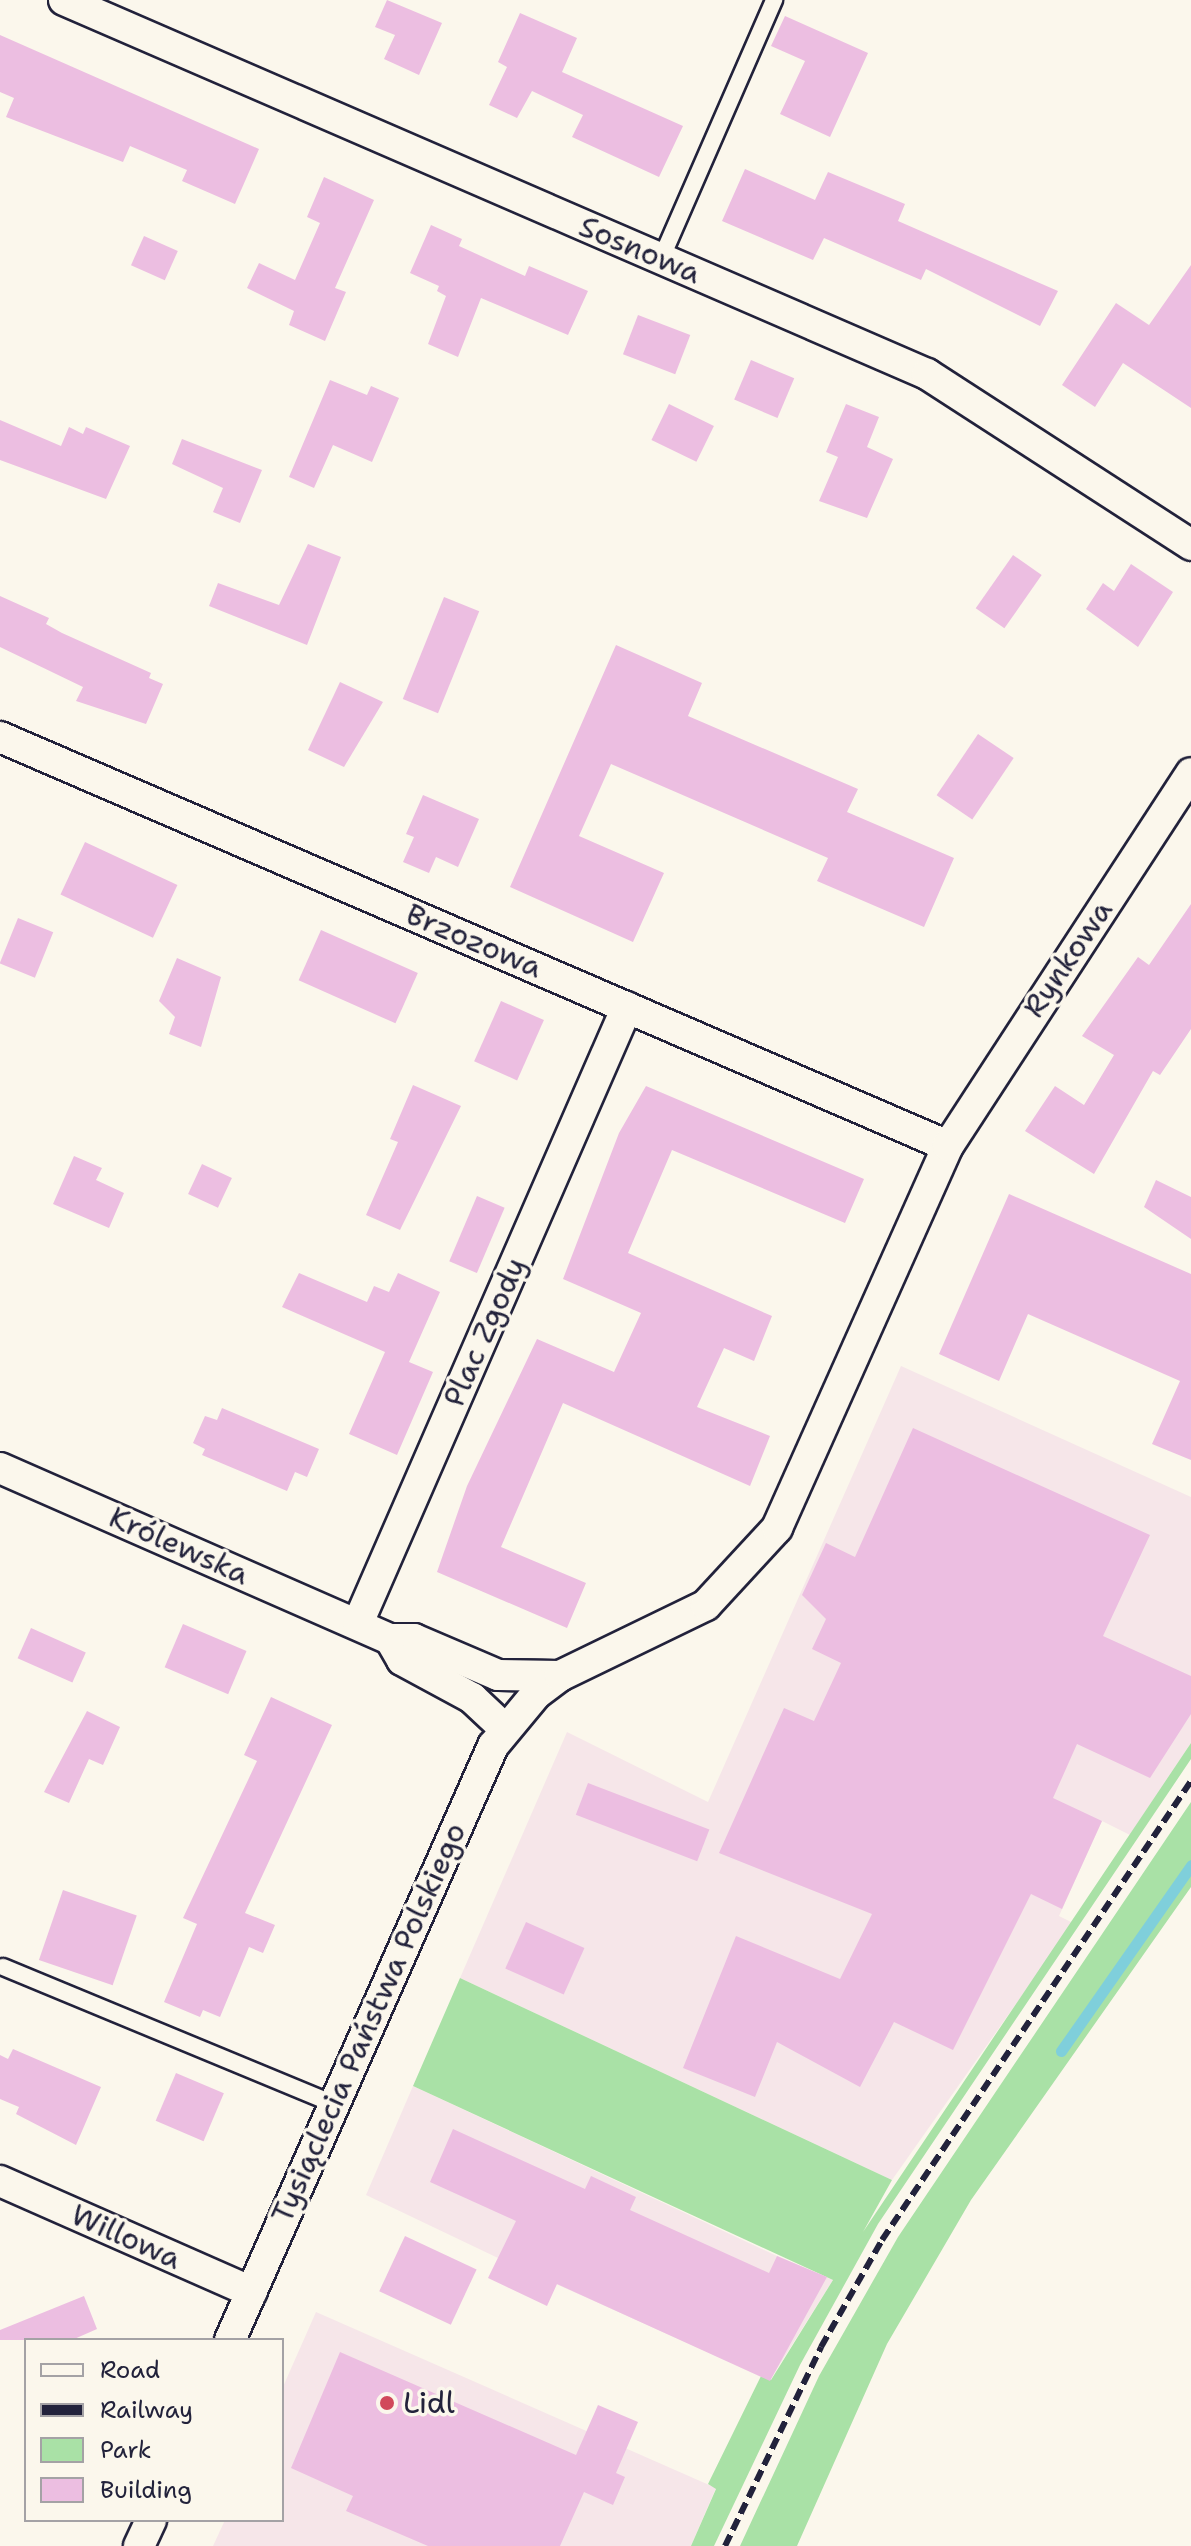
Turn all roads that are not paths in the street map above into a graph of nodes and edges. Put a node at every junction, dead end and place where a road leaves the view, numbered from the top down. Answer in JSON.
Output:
{"nodes":[{"id":1,"x":64,"y":0,"type":"edge"},
{"id":2,"x":774,"y":0,"type":"edge"},
{"id":3,"x":661,"y":259,"type":"junction"},
{"id":4,"x":1191,"y":545,"type":"edge"},
{"id":5,"x":0,"y":737,"type":"edge"},
{"id":6,"x":1191,"y":773,"type":"edge"},
{"id":7,"x":627,"y":1007,"type":"junction"},
{"id":8,"x":948,"y":1146,"type":"junction"},
{"id":9,"x":0,"y":1468,"type":"edge"},
{"id":10,"x":358,"y":1623,"type":"junction"},
{"id":11,"x":390,"y":1639,"type":"junction"},
{"id":12,"x":560,"y":1676,"type":"junction"},
{"id":13,"x":511,"y":1720,"type":"junction"},
{"id":14,"x":3,"y":1967,"type":"dead end"},
{"id":15,"x":333,"y":2104,"type":"junction"},
{"id":16,"x":0,"y":2181,"type":"edge"},
{"id":17,"x":252,"y":2292,"type":"junction"},
{"id":18,"x":231,"y":2338,"type":"edge"},
{"id":19,"x":150,"y":2522,"type":"edge"},
{"id":20,"x":139,"y":2546,"type":"edge"}],
"edges":[{"from":1,"to":3,"type":"street","name":"Sosnowa"},
{"from":2,"to":3,"type":"lane"},
{"from":3,"to":4,"type":"street","name":"Sosnowa"},
{"from":5,"to":7,"type":"street","name":"Brzozowa"},
{"from":6,"to":8,"type":"street","name":"Rynkowa"},
{"from":7,"to":8,"type":"street","name":"Brzozowa"},
{"from":7,"to":10,"type":"street","name":"Plac Zgody"},
{"from":8,"to":12,"type":"street"},
{"from":9,"to":10,"type":"street","name":"Królewska"},
{"from":10,"to":11,"type":"street"},
{"from":11,"to":12,"type":"street"},
{"from":11,"to":13,"type":"street"},
{"from":12,"to":13,"type":"street"},
{"from":13,"to":15,"type":"street","name":"Tysiąclecia Państwa Polskiego"},
{"from":14,"to":15,"type":"lane"},
{"from":15,"to":17,"type":"street","name":"Tysiąclecia Państwa Polskiego"},
{"from":16,"to":17,"type":"street","name":"Willowa"},
{"from":17,"to":18,"type":"street","name":"Tysiąclecia Państwa Polskiego"},
{"from":19,"to":20,"type":"street"}]}
